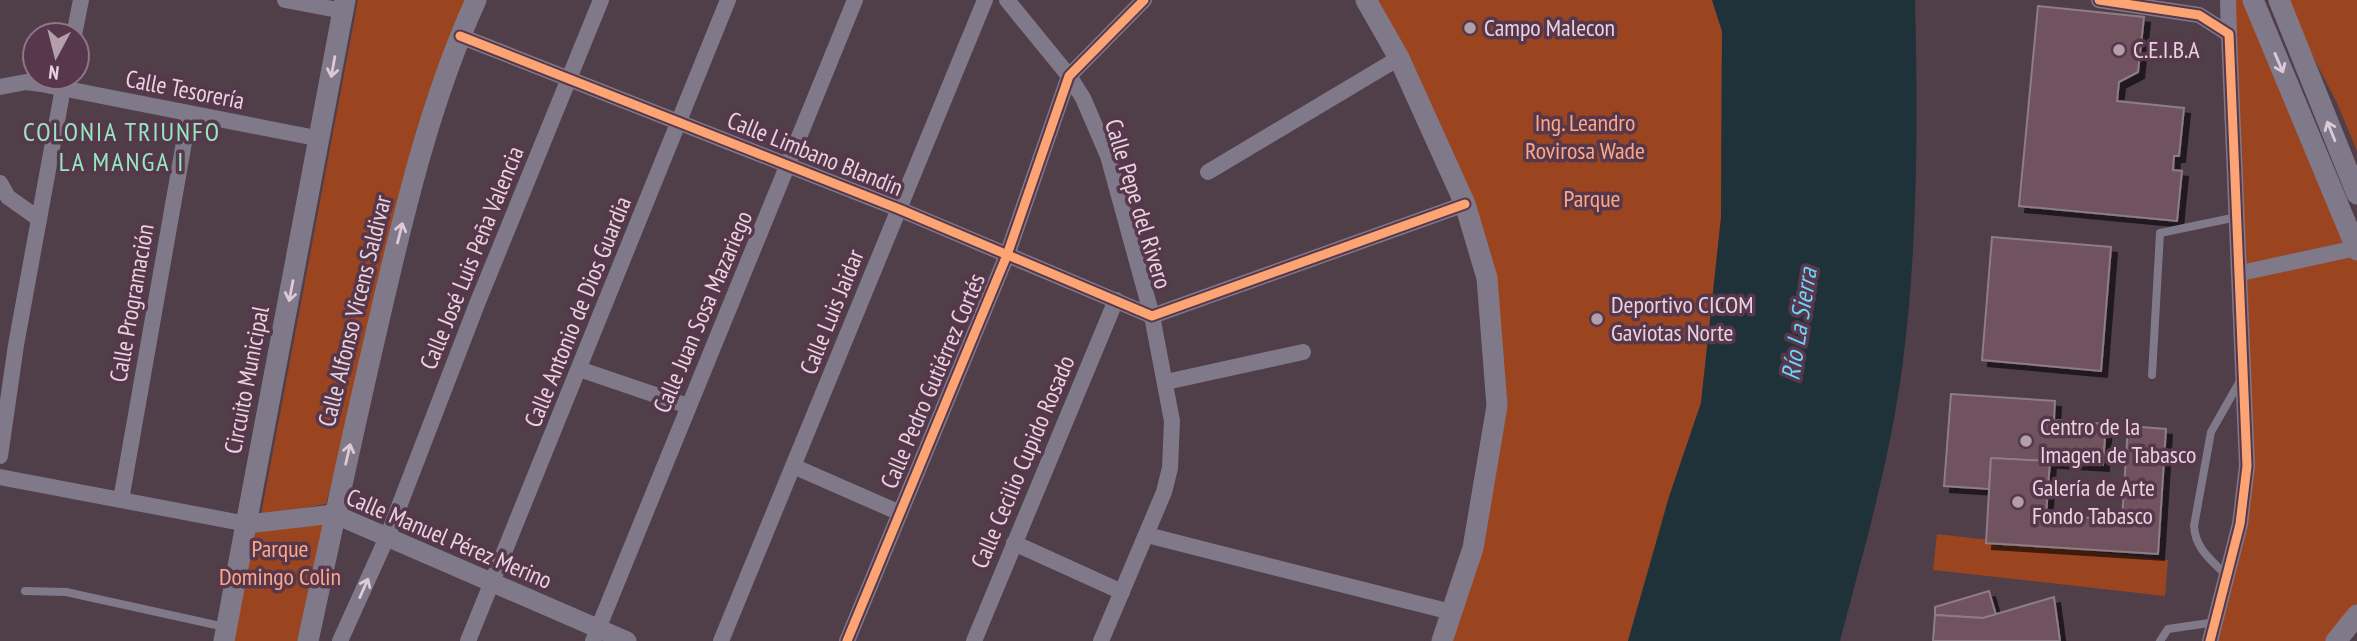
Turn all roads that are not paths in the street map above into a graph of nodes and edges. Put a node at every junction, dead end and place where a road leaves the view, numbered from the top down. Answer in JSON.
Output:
{"nodes":[{"id":1,"x":81,"y":0,"type":"edge"},
{"id":2,"x":285,"y":0,"type":"edge"},
{"id":3,"x":476,"y":0,"type":"edge"},
{"id":4,"x":601,"y":0,"type":"edge"},
{"id":5,"x":728,"y":0,"type":"edge"},
{"id":6,"x":856,"y":0,"type":"edge"},
{"id":7,"x":985,"y":0,"type":"edge"},
{"id":8,"x":1007,"y":0,"type":"edge"},
{"id":9,"x":1144,"y":0,"type":"edge"},
{"id":10,"x":1366,"y":0,"type":"edge"},
{"id":11,"x":2099,"y":0,"type":"edge"},
{"id":12,"x":2228,"y":0,"type":"edge"},
{"id":13,"x":2253,"y":0,"type":"edge"},
{"id":14,"x":2278,"y":0,"type":"edge"},
{"id":15,"x":344,"y":5,"type":"edge"},
{"id":16,"x":77,"y":21,"type":"edge"},
{"id":17,"x":2229,"y":34,"type":"junction"},
{"id":18,"x":460,"y":36,"type":"junction"},
{"id":19,"x":1399,"y":58,"type":"junction"},
{"id":20,"x":1069,"y":76,"type":"junction"},
{"id":21,"x":569,"y":79,"type":"junction"},
{"id":22,"x":21,"y":83,"type":"edge"},
{"id":23,"x":0,"y":87,"type":"edge"},
{"id":24,"x":91,"y":90,"type":"edge"},
{"id":25,"x":63,"y":91,"type":"edge"},
{"id":26,"x":189,"y":114,"type":"junction"},
{"id":27,"x":680,"y":121,"type":"junction"},
{"id":28,"x":321,"y":139,"type":"junction"},
{"id":29,"x":789,"y":166,"type":"junction"},
{"id":30,"x":1208,"y":172,"type":"dead end"},
{"id":31,"x":0,"y":183,"type":"edge"},
{"id":32,"x":2357,"y":194,"type":"edge"},
{"id":33,"x":1465,"y":204,"type":"junction"},
{"id":34,"x":899,"y":209,"type":"junction"},
{"id":35,"x":2238,"y":216,"type":"junction"},
{"id":36,"x":39,"y":219,"type":"junction"},
{"id":37,"x":2356,"y":249,"type":"edge"},
{"id":38,"x":1007,"y":255,"type":"junction"},
{"id":39,"x":2241,"y":273,"type":"junction"},
{"id":40,"x":1116,"y":300,"type":"junction"},
{"id":41,"x":1152,"y":316,"type":"junction"},
{"id":42,"x":8,"y":343,"type":"edge"},
{"id":43,"x":1303,"y":352,"type":"dead end"},
{"id":44,"x":579,"y":369,"type":"junction"},
{"id":45,"x":2152,"y":375,"type":"dead end"},
{"id":46,"x":2244,"y":375,"type":"junction"},
{"id":47,"x":1166,"y":382,"type":"junction"},
{"id":48,"x":688,"y":406,"type":"junction"},
{"id":49,"x":0,"y":456,"type":"edge"},
{"id":50,"x":793,"y":466,"type":"junction"},
{"id":51,"x":0,"y":477,"type":"edge"},
{"id":52,"x":121,"y":500,"type":"junction"},
{"id":53,"x":898,"y":512,"type":"junction"},
{"id":54,"x":334,"y":514,"type":"junction"},
{"id":55,"x":247,"y":524,"type":"junction"},
{"id":56,"x":388,"y":535,"type":"junction"},
{"id":57,"x":1147,"y":535,"type":"junction"},
{"id":58,"x":1014,"y":543,"type":"junction"},
{"id":59,"x":2228,"y":577,"type":"junction"},
{"id":60,"x":493,"y":582,"type":"junction"},
{"id":61,"x":25,"y":591,"type":"dead end"},
{"id":62,"x":1122,"y":592,"type":"junction"},
{"id":63,"x":1451,"y":612,"type":"junction"},
{"id":64,"x":2357,"y":615,"type":"edge"},
{"id":65,"x":2216,"y":622,"type":"junction"},
{"id":66,"x":225,"y":634,"type":"edge"},
{"id":67,"x":596,"y":635,"type":"edge"},
{"id":68,"x":308,"y":641,"type":"edge"},
{"id":69,"x":340,"y":641,"type":"edge"},
{"id":70,"x":468,"y":641,"type":"edge"},
{"id":71,"x":627,"y":641,"type":"edge"},
{"id":72,"x":721,"y":641,"type":"edge"},
{"id":73,"x":847,"y":641,"type":"edge"},
{"id":74,"x":974,"y":641,"type":"edge"},
{"id":75,"x":1101,"y":641,"type":"edge"},
{"id":76,"x":1442,"y":641,"type":"edge"},
{"id":77,"x":2160,"y":641,"type":"edge"},
{"id":78,"x":2210,"y":641,"type":"edge"},
{"id":79,"x":2336,"y":641,"type":"edge"}],
"edges":[{"from":1,"to":16,"type":"street"},
{"from":2,"to":15,"type":"street"},
{"from":3,"to":18,"type":"main road","name":"Calle Alfonso Vicens Saldivar"},
{"from":4,"to":21,"type":"street","name":"Calle José Luis Peña Valencia"},
{"from":5,"to":27,"type":"street","name":"Calle Antonio de Dios Guardia"},
{"from":6,"to":29,"type":"street","name":"Calle Juan Sosa Mazariego"},
{"from":7,"to":34,"type":"street","name":"Calle Luis Jaidar"},
{"from":8,"to":20,"type":"street","name":"Calle Pepe del Rivero"},
{"from":9,"to":20,"type":"street","name":"Calle Pedro Gutiérrez Cortés"},
{"from":10,"to":19,"type":"main road"},
{"from":11,"to":17,"type":"street"},
{"from":12,"to":17,"type":"street"},
{"from":13,"to":37,"type":"main road","one_way":true},
{"from":32,"to":14,"type":"main road","one_way":true},
{"from":15,"to":28,"type":"main road","name":"Circuito Municipal","one_way":true},
{"from":17,"to":35,"type":"street"},
{"from":18,"to":21,"type":"street","name":"Calle Limbano Blandín"},
{"from":54,"to":18,"type":"main road","name":"Calle Alfonso Vicens Saldivar","one_way":true},
{"from":19,"to":30,"type":"street"},
{"from":19,"to":33,"type":"main road"},
{"from":20,"to":38,"type":"street","name":"Calle Pedro Gutiérrez Cortés"},
{"from":20,"to":41,"type":"street","name":"Calle Pepe del Rivero"},
{"from":21,"to":27,"type":"street","name":"Calle Limbano Blandín"},
{"from":21,"to":56,"type":"street","name":"Calle José Luis Peña Valencia"},
{"from":22,"to":23,"type":"street","name":"Calle Tesorería"},
{"from":24,"to":26,"type":"street","name":"Calle Tesorería"},
{"from":25,"to":36,"type":"street"},
{"from":26,"to":28,"type":"street","name":"Calle Tesorería"},
{"from":26,"to":52,"type":"street","name":"Calle Programación"},
{"from":27,"to":29,"type":"street","name":"Calle Limbano Blandín"},
{"from":27,"to":44,"type":"street","name":"Calle Antonio de Dios Guardia"},
{"from":28,"to":55,"type":"main road","name":"Circuito Municipal","one_way":true},
{"from":29,"to":34,"type":"street","name":"Calle Limbano Blandín"},
{"from":29,"to":48,"type":"street","name":"Calle Juan Sosa Mazariego"},
{"from":31,"to":36,"type":"street"},
{"from":33,"to":41,"type":"street"},
{"from":33,"to":63,"type":"main road"},
{"from":34,"to":38,"type":"street","name":"Calle Limbano Blandín"},
{"from":34,"to":50,"type":"street","name":"Calle Luis Jaidar"},
{"from":35,"to":39,"type":"street"},
{"from":35,"to":45,"type":"lane"},
{"from":36,"to":42,"type":"street"},
{"from":37,"to":39,"type":"street"},
{"from":38,"to":40,"type":"street","name":"Calle Limbano Blandín"},
{"from":38,"to":53,"type":"street","name":"Calle Pedro Gutiérrez Cortés"},
{"from":39,"to":46,"type":"street"},
{"from":40,"to":41,"type":"street","name":"Calle Limbano Blandín"},
{"from":40,"to":58,"type":"street","name":"Calle Cecilio Cupido Rosado"},
{"from":41,"to":47,"type":"street","name":"Calle Pepe del Rivero"},
{"from":42,"to":49,"type":"street"},
{"from":43,"to":47,"type":"street"},
{"from":44,"to":48,"type":"street"},
{"from":44,"to":60,"type":"street","name":"Calle Antonio de Dios Guardia"},
{"from":46,"to":59,"type":"street"},
{"from":46,"to":59,"type":"lane"},
{"from":47,"to":57,"type":"street","name":"Calle Pepe del Rivero"},
{"from":48,"to":67,"type":"street","name":"Calle Juan Sosa Mazariego"},
{"from":50,"to":53,"type":"street"},
{"from":50,"to":72,"type":"street","name":"Calle Luis Jaidar"},
{"from":51,"to":52,"type":"street"},
{"from":52,"to":55,"type":"street"},
{"from":53,"to":73,"type":"street","name":"Calle Pedro Gutiérrez Cortés"},
{"from":54,"to":55,"type":"street","name":"Calle Manuel Pérez Merino"},
{"from":54,"to":56,"type":"street","name":"Calle Manuel Pérez Merino"},
{"from":54,"to":68,"type":"main road","name":"Calle Alfonso Vicens Saldivar"},
{"from":55,"to":66,"type":"main road"},
{"from":56,"to":60,"type":"street","name":"Calle Manuel Pérez Merino"},
{"from":69,"to":56,"type":"street","name":"Calle José Luis Peña Valencia","one_way":true},
{"from":57,"to":62,"type":"street","name":"Calle Pepe del Rivero"},
{"from":57,"to":63,"type":"street"},
{"from":58,"to":62,"type":"street"},
{"from":58,"to":74,"type":"street","name":"Calle Cecilio Cupido Rosado"},
{"from":59,"to":65,"type":"street"},
{"from":60,"to":67,"type":"street","name":"Calle Manuel Pérez Merino"},
{"from":60,"to":70,"type":"street","name":"Calle Antonio de Dios Guardia"},
{"from":61,"to":66,"type":"lane"},
{"from":62,"to":75,"type":"street","name":"Calle Pepe del Rivero"},
{"from":63,"to":76,"type":"main road"},
{"from":64,"to":79,"type":"main road"},
{"from":65,"to":77,"type":"lane"},
{"from":65,"to":78,"type":"street"},
{"from":67,"to":71,"type":"street","name":"Calle Manuel Pérez Merino"}]}
